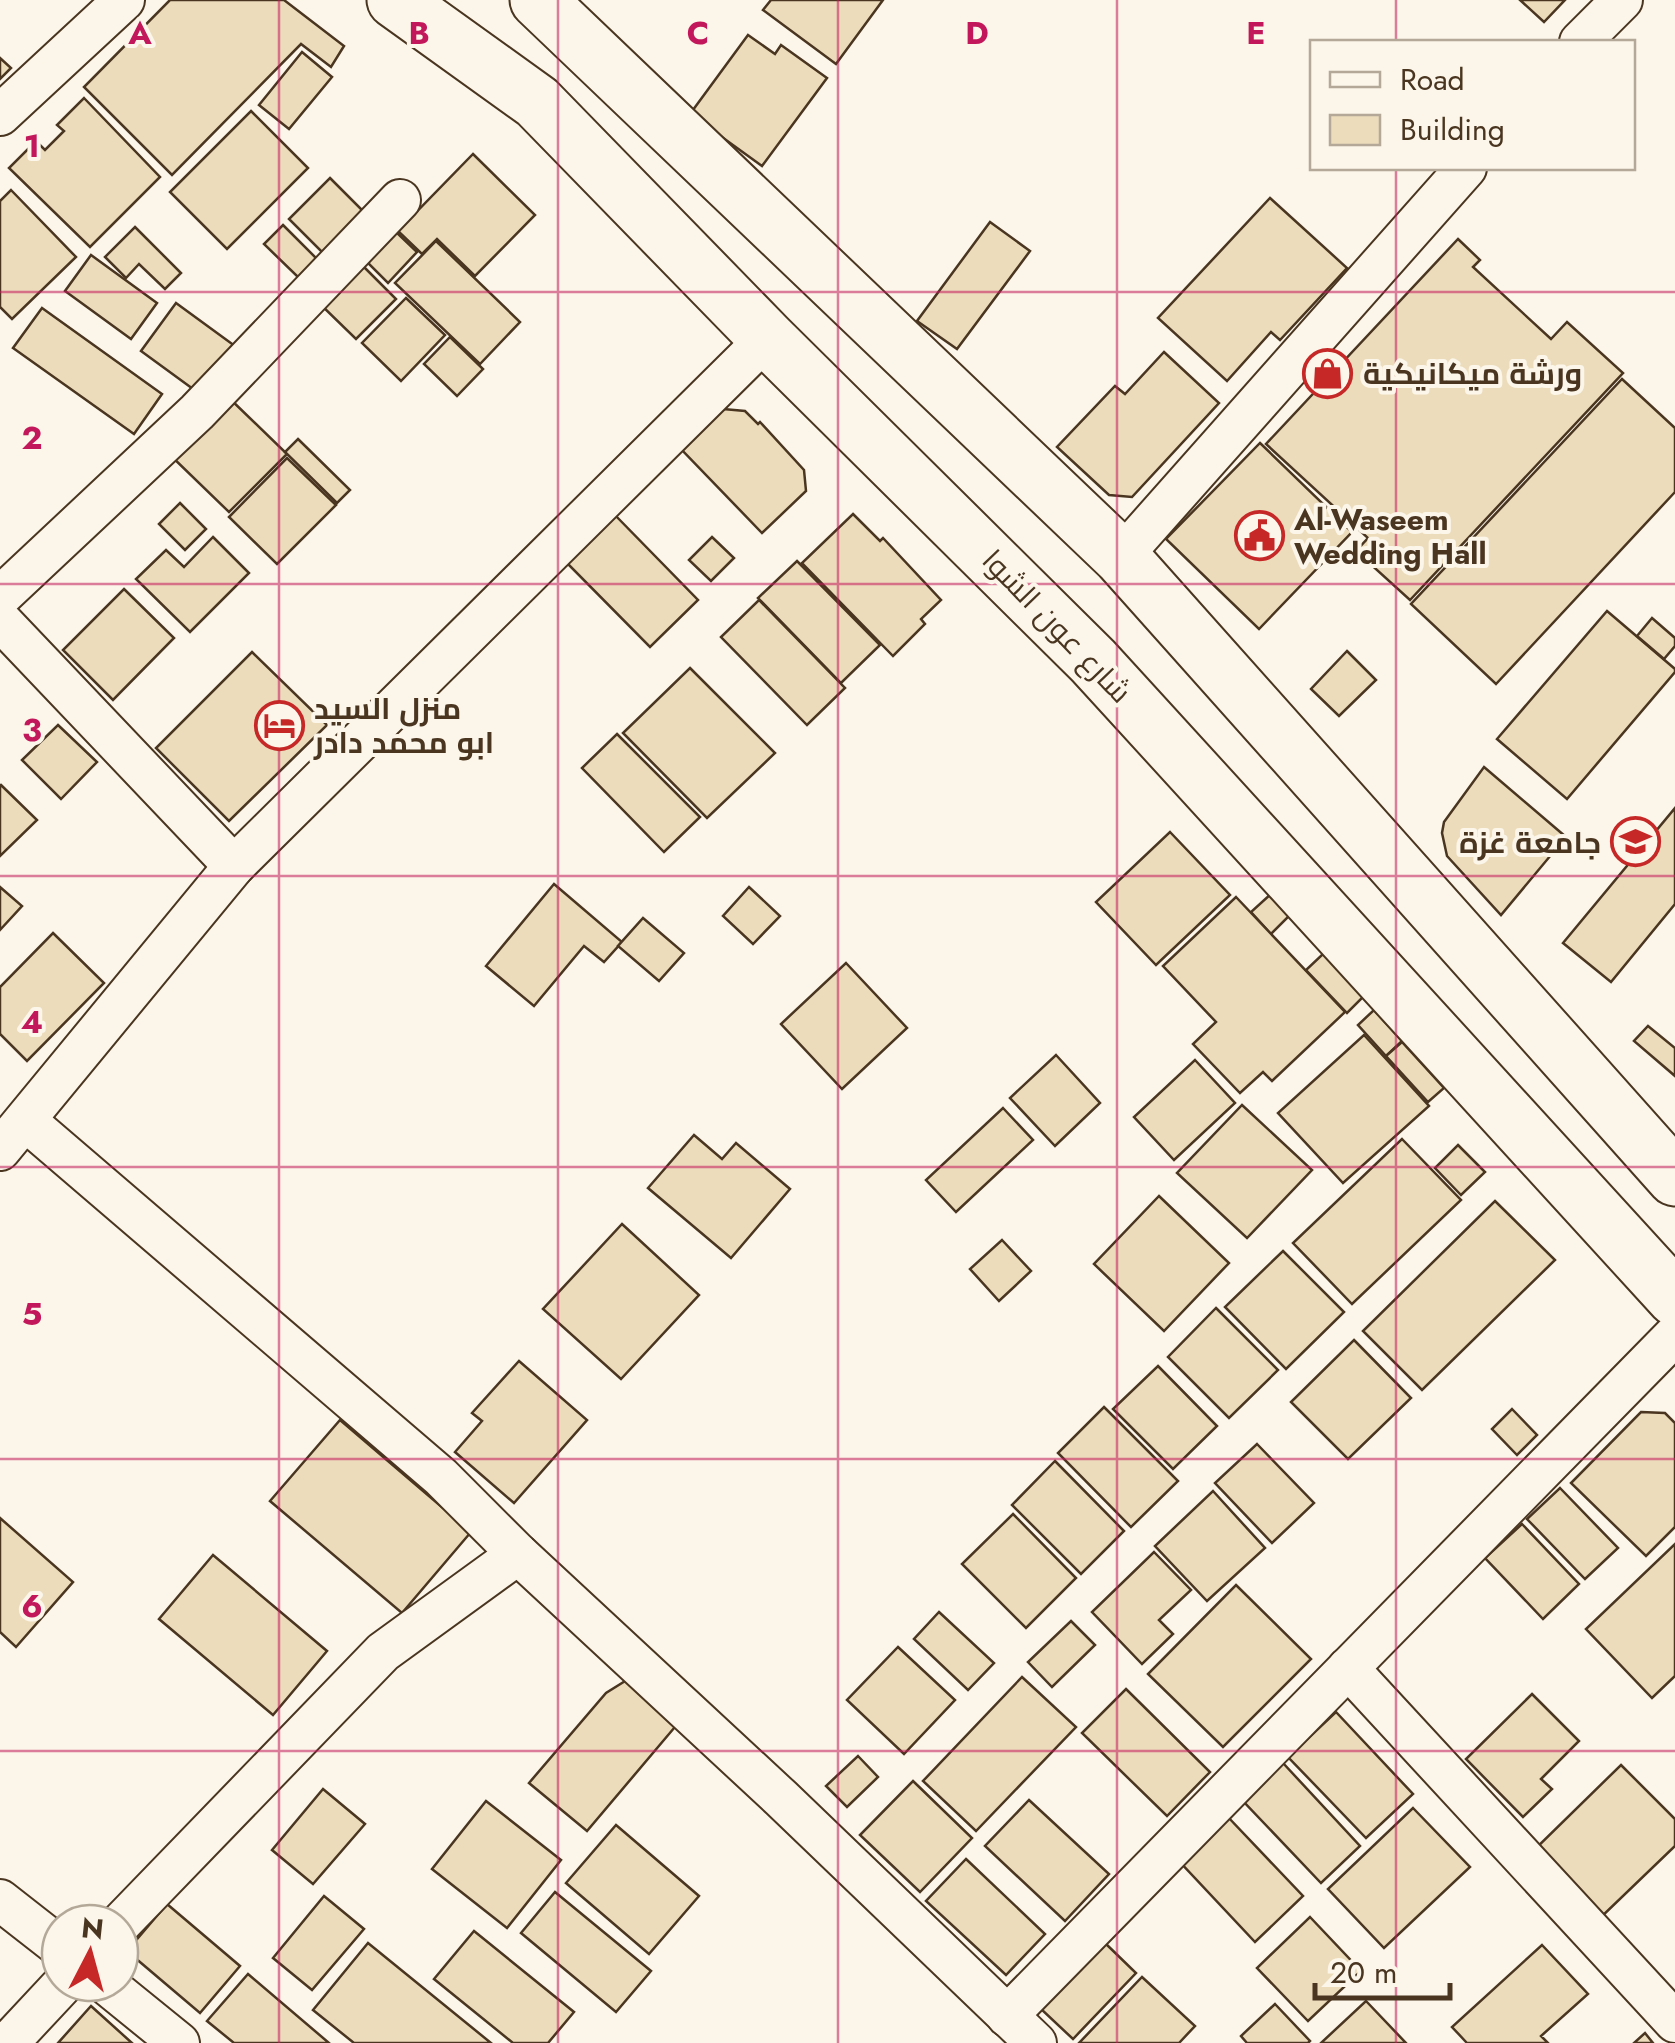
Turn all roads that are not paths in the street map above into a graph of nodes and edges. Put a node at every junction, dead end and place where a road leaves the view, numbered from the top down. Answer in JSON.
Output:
{"nodes":[{"id":1,"x":124,"y":0,"type":"edge"},
{"id":2,"x":395,"y":0,"type":"edge"},
{"id":3,"x":538,"y":0,"type":"edge"},
{"id":4,"x":1622,"y":0,"type":"edge"},
{"id":5,"x":1582,"y":40,"type":"edge"},
{"id":6,"x":0,"y":115,"type":"edge"},
{"id":7,"x":1464,"y":170,"type":"edge"},
{"id":8,"x":400,"y":200,"type":"dead end"},
{"id":9,"x":767,"y":338,"type":"junction"},
{"id":10,"x":1121,"y":557,"type":"junction"},
{"id":11,"x":0,"y":597,"type":"edge"},
{"id":12,"x":0,"y":620,"type":"edge"},
{"id":13,"x":234,"y":866,"type":"junction"},
{"id":14,"x":13,"y":1135,"type":"edge"},
{"id":15,"x":1675,"y":1178,"type":"edge"},
{"id":16,"x":1675,"y":1298,"type":"edge"},
{"id":17,"x":1675,"y":1336,"type":"edge"},
{"id":18,"x":518,"y":1554,"type":"junction"},
{"id":19,"x":1348,"y":1668,"type":"junction"},
{"id":20,"x":0,"y":1900,"type":"edge"},
{"id":21,"x":140,"y":1903,"type":"edge"},
{"id":22,"x":40,"y":1931,"type":"edge"},
{"id":23,"x":45,"y":2003,"type":"edge"},
{"id":24,"x":129,"y":2003,"type":"edge"},
{"id":25,"x":1675,"y":2022,"type":"edge"},
{"id":26,"x":1022,"y":2030,"type":"edge"},
{"id":27,"x":8,"y":2043,"type":"edge"},
{"id":28,"x":178,"y":2043,"type":"edge"}],
"edges":[{"from":1,"to":6,"type":"street"},
{"from":2,"to":9,"type":"main road","name":"شارع عون الشوا"},
{"from":3,"to":10,"type":"main road"},
{"from":4,"to":5,"type":"street"},
{"from":7,"to":10,"type":"street"},
{"from":8,"to":11,"type":"street"},
{"from":9,"to":13,"type":"street"},
{"from":9,"to":16,"type":"main road","name":"شارع عون الشوا"},
{"from":10,"to":15,"type":"main road"},
{"from":12,"to":13,"type":"street"},
{"from":13,"to":14,"type":"street"},
{"from":14,"to":18,"type":"street"},
{"from":17,"to":19,"type":"street"},
{"from":18,"to":21,"type":"street"},
{"from":18,"to":26,"type":"street"},
{"from":19,"to":25,"type":"street"},
{"from":19,"to":26,"type":"street"},
{"from":20,"to":22,"type":"street"},
{"from":23,"to":27,"type":"street"},
{"from":24,"to":28,"type":"street"}]}
